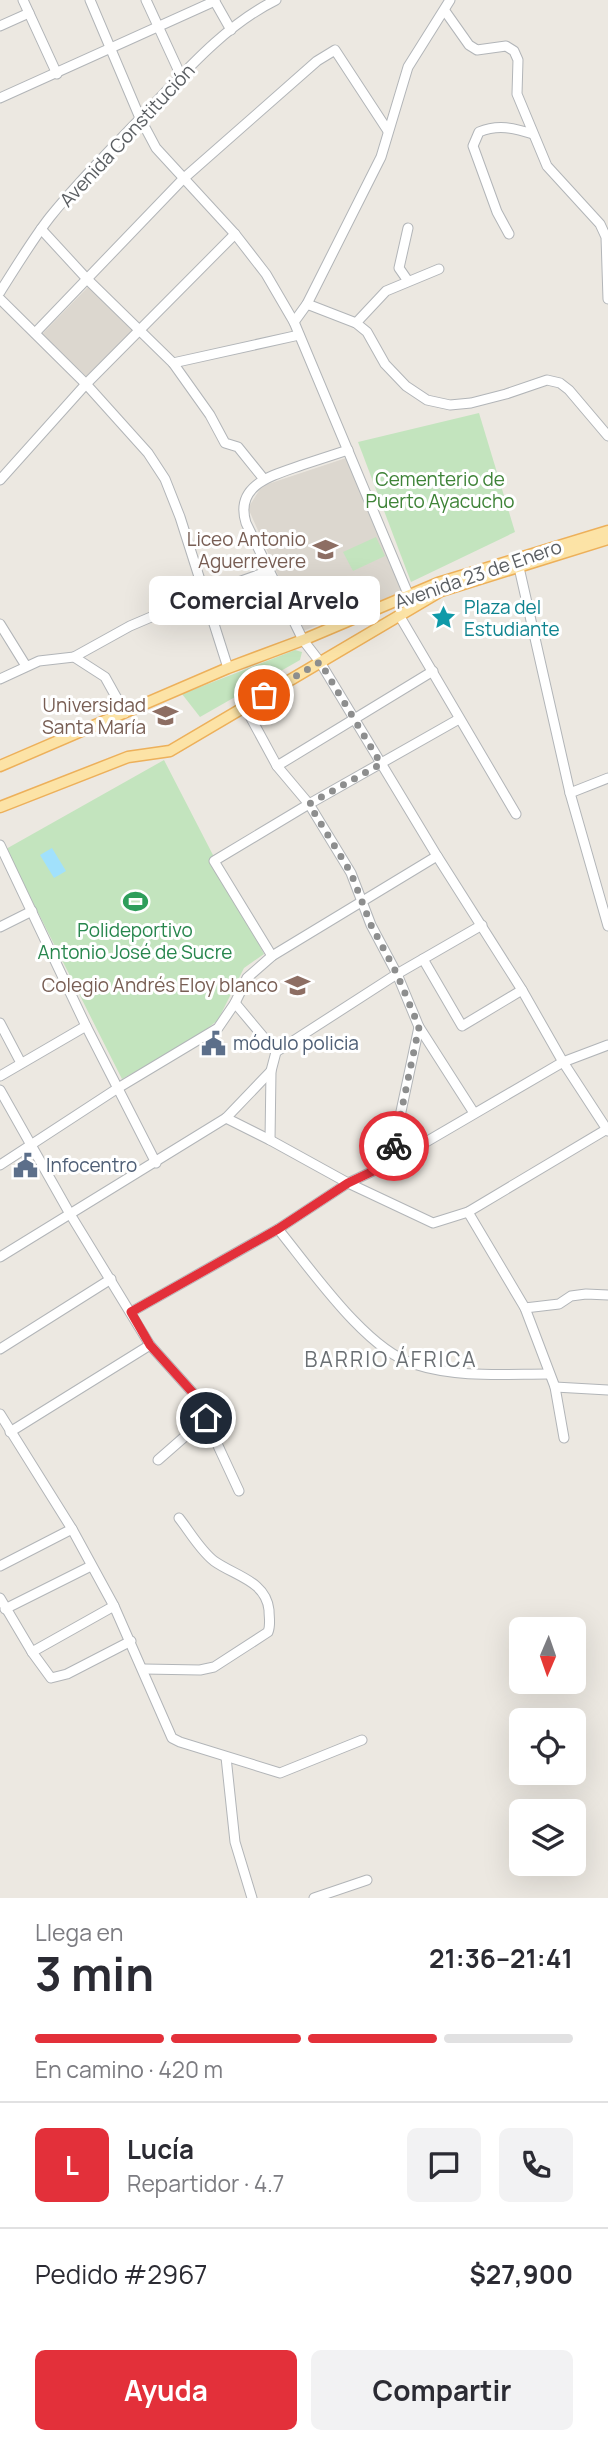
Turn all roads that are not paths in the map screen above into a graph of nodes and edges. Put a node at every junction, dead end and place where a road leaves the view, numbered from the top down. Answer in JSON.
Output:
{"nodes":[{"id":1,"x":23,"y":0,"type":"edge"},
{"id":2,"x":90,"y":0,"type":"edge"},
{"id":3,"x":146,"y":0,"type":"edge"},
{"id":4,"x":276,"y":0,"type":"edge"},
{"id":5,"x":450,"y":0,"type":"edge"},
{"id":6,"x":214,"y":1,"type":"edge"},
{"id":7,"x":445,"y":11,"type":"junction"},
{"id":8,"x":29,"y":13,"type":"junction"},
{"id":9,"x":0,"y":26,"type":"edge"},
{"id":10,"x":158,"y":26,"type":"junction"},
{"id":11,"x":231,"y":30,"type":"junction"},
{"id":12,"x":110,"y":49,"type":"junction"},
{"id":13,"x":57,"y":74,"type":"junction"},
{"id":14,"x":181,"y":76,"type":"junction"},
{"id":15,"x":0,"y":98,"type":"edge"},
{"id":16,"x":141,"y":118,"type":"junction"},
{"id":17,"x":388,"y":131,"type":"junction"},
{"id":18,"x":533,"y":134,"type":"junction"},
{"id":19,"x":183,"y":179,"type":"junction"},
{"id":20,"x":408,"y":228,"type":"dead end"},
{"id":21,"x":41,"y":229,"type":"junction"},
{"id":22,"x":235,"y":234,"type":"junction"},
{"id":23,"x":509,"y":234,"type":"dead end"},
{"id":24,"x":439,"y":269,"type":"dead end"},
{"id":25,"x":87,"y":279,"type":"junction"},
{"id":26,"x":408,"y":281,"type":"junction"},
{"id":27,"x":0,"y":292,"type":"edge"},
{"id":28,"x":0,"y":299,"type":"edge"},
{"id":29,"x":608,"y":299,"type":"edge"},
{"id":30,"x":307,"y":304,"type":"junction"},
{"id":31,"x":294,"y":322,"type":"junction"},
{"id":32,"x":356,"y":323,"type":"junction"},
{"id":33,"x":138,"y":331,"type":"junction"},
{"id":34,"x":35,"y":333,"type":"junction"},
{"id":35,"x":299,"y":335,"type":"junction"},
{"id":36,"x":173,"y":363,"type":"junction"},
{"id":37,"x":86,"y":384,"type":"junction"},
{"id":38,"x":608,"y":436,"type":"edge"},
{"id":39,"x":348,"y":450,"type":"junction"},
{"id":40,"x":263,"y":478,"type":"junction"},
{"id":41,"x":0,"y":480,"type":"edge"},
{"id":42,"x":608,"y":531,"type":"edge"},
{"id":43,"x":608,"y":539,"type":"edge"},
{"id":44,"x":517,"y":562,"type":"junction"},
{"id":45,"x":269,"y":571,"type":"junction"},
{"id":46,"x":205,"y":594,"type":"junction"},
{"id":47,"x":411,"y":601,"type":"junction"},
{"id":48,"x":399,"y":615,"type":"junction"},
{"id":49,"x":0,"y":624,"type":"edge"},
{"id":50,"x":303,"y":640,"type":"junction"},
{"id":51,"x":74,"y":657,"type":"junction"},
{"id":52,"x":320,"y":662,"type":"junction"},
{"id":53,"x":26,"y":666,"type":"junction"},
{"id":54,"x":228,"y":667,"type":"junction"},
{"id":55,"x":433,"y":671,"type":"junction"},
{"id":56,"x":0,"y":679,"type":"edge"},
{"id":57,"x":245,"y":707,"type":"junction"},
{"id":58,"x":125,"y":713,"type":"junction"},
{"id":59,"x":352,"y":718,"type":"junction"},
{"id":60,"x":459,"y":719,"type":"junction"},
{"id":61,"x":381,"y":764,"type":"junction"},
{"id":62,"x":0,"y":766,"type":"edge"},
{"id":63,"x":277,"y":766,"type":"junction"},
{"id":64,"x":608,"y":778,"type":"edge"},
{"id":65,"x":570,"y":793,"type":"junction"},
{"id":66,"x":309,"y":804,"type":"junction"},
{"id":67,"x":0,"y":807,"type":"edge"},
{"id":68,"x":516,"y":814,"type":"dead end"},
{"id":69,"x":0,"y":845,"type":"edge"},
{"id":70,"x":437,"y":856,"type":"junction"},
{"id":71,"x":360,"y":900,"type":"junction"},
{"id":72,"x":32,"y":911,"type":"junction"},
{"id":73,"x":482,"y":925,"type":"junction"},
{"id":74,"x":608,"y":926,"type":"edge"},
{"id":75,"x":0,"y":927,"type":"edge"},
{"id":76,"x":272,"y":956,"type":"junction"},
{"id":77,"x":423,"y":959,"type":"junction"},
{"id":78,"x":397,"y":974,"type":"junction"},
{"id":79,"x":522,"y":990,"type":"junction"},
{"id":80,"x":235,"y":1003,"type":"junction"},
{"id":81,"x":0,"y":1023,"type":"edge"},
{"id":82,"x":86,"y":1026,"type":"junction"},
{"id":83,"x":419,"y":1027,"type":"junction"},
{"id":84,"x":608,"y":1045,"type":"edge"},
{"id":85,"x":276,"y":1052,"type":"junction"},
{"id":86,"x":563,"y":1062,"type":"junction"},
{"id":87,"x":21,"y":1063,"type":"junction"},
{"id":88,"x":271,"y":1071,"type":"junction"},
{"id":89,"x":0,"y":1076,"type":"edge"},
{"id":90,"x":118,"y":1088,"type":"junction"},
{"id":91,"x":0,"y":1090,"type":"edge"},
{"id":92,"x":474,"y":1113,"type":"junction"},
{"id":93,"x":226,"y":1118,"type":"junction"},
{"id":94,"x":608,"y":1130,"type":"edge"},
{"id":95,"x":270,"y":1140,"type":"junction"},
{"id":96,"x":31,"y":1146,"type":"junction"},
{"id":97,"x":156,"y":1163,"type":"junction"},
{"id":98,"x":390,"y":1163,"type":"junction"},
{"id":99,"x":0,"y":1165,"type":"edge"},
{"id":100,"x":348,"y":1183,"type":"junction"},
{"id":101,"x":468,"y":1212,"type":"junction"},
{"id":102,"x":70,"y":1214,"type":"junction"},
{"id":103,"x":278,"y":1229,"type":"junction"},
{"id":104,"x":0,"y":1257,"type":"edge"},
{"id":105,"x":111,"y":1279,"type":"junction"},
{"id":106,"x":608,"y":1296,"type":"edge"},
{"id":107,"x":526,"y":1308,"type":"junction"},
{"id":108,"x":131,"y":1312,"type":"junction"},
{"id":109,"x":150,"y":1345,"type":"junction"},
{"id":110,"x":0,"y":1349,"type":"edge"},
{"id":111,"x":548,"y":1374,"type":"junction"},
{"id":112,"x":555,"y":1387,"type":"junction"},
{"id":113,"x":608,"y":1390,"type":"edge"},
{"id":114,"x":0,"y":1414,"type":"edge"},
{"id":115,"x":206,"y":1418,"type":"junction"},
{"id":116,"x":10,"y":1432,"type":"junction"},
{"id":117,"x":564,"y":1438,"type":"dead end"},
{"id":118,"x":158,"y":1460,"type":"dead end"},
{"id":119,"x":240,"y":1491,"type":"dead end"},
{"id":120,"x":179,"y":1518,"type":"dead end"},
{"id":121,"x":72,"y":1530,"type":"junction"},
{"id":122,"x":0,"y":1566,"type":"edge"},
{"id":123,"x":91,"y":1566,"type":"junction"},
{"id":124,"x":0,"y":1598,"type":"edge"},
{"id":125,"x":114,"y":1606,"type":"junction"},
{"id":126,"x":5,"y":1609,"type":"junction"},
{"id":127,"x":131,"y":1641,"type":"junction"},
{"id":128,"x":32,"y":1653,"type":"junction"},
{"id":129,"x":144,"y":1669,"type":"junction"},
{"id":130,"x":362,"y":1740,"type":"dead end"},
{"id":131,"x":226,"y":1757,"type":"junction"},
{"id":132,"x":367,"y":1880,"type":"dead end"},
{"id":133,"x":249,"y":1897,"type":"edge"},
{"id":134,"x":314,"y":1898,"type":"edge"}],
"edges":[{"from":1,"to":8,"type":"street"},
{"from":2,"to":12,"type":"street"},
{"from":3,"to":10,"type":"street"},
{"from":4,"to":11,"type":"street","name":"Avenida Constitución"},
{"from":5,"to":7,"type":"street"},
{"from":6,"to":10,"type":"street"},
{"from":6,"to":11,"type":"street"},
{"from":7,"to":17,"type":"street"},
{"from":7,"to":18,"type":"street"},
{"from":8,"to":9,"type":"street"},
{"from":8,"to":13,"type":"street"},
{"from":10,"to":12,"type":"street"},
{"from":10,"to":14,"type":"street"},
{"from":11,"to":14,"type":"street","name":"Avenida Constitución"},
{"from":12,"to":13,"type":"street"},
{"from":12,"to":16,"type":"street"},
{"from":13,"to":15,"type":"street"},
{"from":14,"to":16,"type":"street","name":"Avenida Constitución"},
{"from":16,"to":19,"type":"street"},
{"from":16,"to":21,"type":"street","name":"Avenida Constitución"},
{"from":17,"to":19,"type":"street"},
{"from":17,"to":30,"type":"street"},
{"from":18,"to":23,"type":"street"},
{"from":18,"to":29,"type":"street"},
{"from":19,"to":22,"type":"street"},
{"from":19,"to":25,"type":"street"},
{"from":20,"to":26,"type":"street"},
{"from":21,"to":25,"type":"street"},
{"from":21,"to":27,"type":"street","name":"Avenida Constitución"},
{"from":22,"to":31,"type":"street"},
{"from":22,"to":33,"type":"street"},
{"from":24,"to":26,"type":"street"},
{"from":25,"to":33,"type":"street"},
{"from":25,"to":34,"type":"street"},
{"from":26,"to":32,"type":"street"},
{"from":28,"to":34,"type":"street"},
{"from":30,"to":31,"type":"street"},
{"from":30,"to":32,"type":"street"},
{"from":31,"to":35,"type":"street"},
{"from":32,"to":38,"type":"street"},
{"from":33,"to":36,"type":"street"},
{"from":33,"to":37,"type":"street"},
{"from":34,"to":37,"type":"street"},
{"from":35,"to":36,"type":"street"},
{"from":35,"to":39,"type":"street"},
{"from":36,"to":40,"type":"street"},
{"from":37,"to":41,"type":"street"},
{"from":37,"to":46,"type":"street"},
{"from":39,"to":40,"type":"street"},
{"from":39,"to":47,"type":"street"},
{"from":40,"to":45,"type":"street"},
{"from":42,"to":44,"type":"main road","name":"Avenida 23 de Enero"},
{"from":43,"to":44,"type":"main road","name":"Avenida 23 de Enero"},
{"from":44,"to":47,"type":"main road","name":"Avenida 23 de Enero"},
{"from":44,"to":65,"type":"street"},
{"from":45,"to":46,"type":"street"},
{"from":45,"to":50,"type":"street"},
{"from":46,"to":51,"type":"street"},
{"from":46,"to":54,"type":"street"},
{"from":47,"to":48,"type":"main road","name":"Avenida 23 de Enero"},
{"from":47,"to":50,"type":"main road","name":"Avenida 23 de Enero"},
{"from":48,"to":52,"type":"main road","name":"Avenida 23 de Enero"},
{"from":48,"to":55,"type":"street"},
{"from":49,"to":53,"type":"street"},
{"from":50,"to":52,"type":"street"},
{"from":50,"to":54,"type":"main road","name":"Avenida 23 de Enero"},
{"from":51,"to":53,"type":"street"},
{"from":51,"to":58,"type":"street"},
{"from":52,"to":57,"type":"main road","name":"Avenida 23 de Enero"},
{"from":52,"to":59,"type":"street"},
{"from":53,"to":56,"type":"street"},
{"from":54,"to":58,"type":"main road","name":"Avenida 23 de Enero"},
{"from":55,"to":59,"type":"street"},
{"from":55,"to":60,"type":"street"},
{"from":57,"to":63,"type":"street"},
{"from":57,"to":67,"type":"main road","name":"Avenida 23 de Enero"},
{"from":58,"to":62,"type":"main road","name":"Avenida 23 de Enero"},
{"from":59,"to":61,"type":"street"},
{"from":59,"to":63,"type":"street"},
{"from":60,"to":61,"type":"street"},
{"from":60,"to":68,"type":"street"},
{"from":61,"to":66,"type":"street"},
{"from":61,"to":70,"type":"street"},
{"from":63,"to":66,"type":"street"},
{"from":64,"to":65,"type":"street"},
{"from":65,"to":74,"type":"street"},
{"from":66,"to":71,"type":"street"},
{"from":66,"to":76,"type":"street"},
{"from":69,"to":72,"type":"street"},
{"from":70,"to":71,"type":"street"},
{"from":70,"to":73,"type":"street"},
{"from":71,"to":76,"type":"street"},
{"from":71,"to":78,"type":"street"},
{"from":72,"to":75,"type":"street"},
{"from":72,"to":82,"type":"street"},
{"from":73,"to":77,"type":"street"},
{"from":73,"to":79,"type":"street"},
{"from":76,"to":80,"type":"street"},
{"from":77,"to":78,"type":"street"},
{"from":77,"to":79,"type":"street"},
{"from":78,"to":83,"type":"street"},
{"from":78,"to":85,"type":"street"},
{"from":79,"to":86,"type":"street"},
{"from":80,"to":85,"type":"street"},
{"from":80,"to":90,"type":"street"},
{"from":81,"to":87,"type":"street"},
{"from":82,"to":87,"type":"street"},
{"from":82,"to":90,"type":"street"},
{"from":83,"to":92,"type":"street"},
{"from":83,"to":98,"type":"street"},
{"from":84,"to":86,"type":"street"},
{"from":85,"to":88,"type":"street"},
{"from":86,"to":92,"type":"street"},
{"from":86,"to":94,"type":"street"},
{"from":87,"to":89,"type":"street"},
{"from":88,"to":93,"type":"street"},
{"from":88,"to":95,"type":"street"},
{"from":90,"to":96,"type":"street"},
{"from":90,"to":97,"type":"street"},
{"from":91,"to":96,"type":"street"},
{"from":92,"to":98,"type":"street"},
{"from":93,"to":95,"type":"street"},
{"from":93,"to":97,"type":"street"},
{"from":94,"to":101,"type":"street"},
{"from":95,"to":100,"type":"street"},
{"from":96,"to":99,"type":"street"},
{"from":96,"to":102,"type":"street"},
{"from":97,"to":102,"type":"street"},
{"from":98,"to":100,"type":"street"},
{"from":100,"to":101,"type":"street"},
{"from":100,"to":103,"type":"street"},
{"from":101,"to":107,"type":"street"},
{"from":102,"to":104,"type":"street"},
{"from":102,"to":105,"type":"street"},
{"from":103,"to":108,"type":"street"},
{"from":103,"to":111,"type":"street"},
{"from":105,"to":108,"type":"street"},
{"from":105,"to":110,"type":"street"},
{"from":106,"to":107,"type":"street"},
{"from":107,"to":111,"type":"street"},
{"from":108,"to":109,"type":"street"},
{"from":109,"to":115,"type":"street"},
{"from":109,"to":116,"type":"street"},
{"from":111,"to":112,"type":"street"},
{"from":112,"to":113,"type":"street"},
{"from":112,"to":117,"type":"street"},
{"from":114,"to":116,"type":"street"},
{"from":115,"to":118,"type":"street"},
{"from":115,"to":119,"type":"street"},
{"from":116,"to":121,"type":"street"},
{"from":120,"to":129,"type":"street"},
{"from":121,"to":122,"type":"street"},
{"from":121,"to":123,"type":"street"},
{"from":123,"to":125,"type":"street"},
{"from":123,"to":126,"type":"street"},
{"from":124,"to":126,"type":"street"},
{"from":125,"to":127,"type":"street"},
{"from":125,"to":128,"type":"street"},
{"from":126,"to":128,"type":"street"},
{"from":127,"to":128,"type":"street"},
{"from":127,"to":129,"type":"street"},
{"from":129,"to":131,"type":"street"},
{"from":130,"to":131,"type":"street"},
{"from":131,"to":133,"type":"street"},
{"from":132,"to":134,"type":"street"}]}
